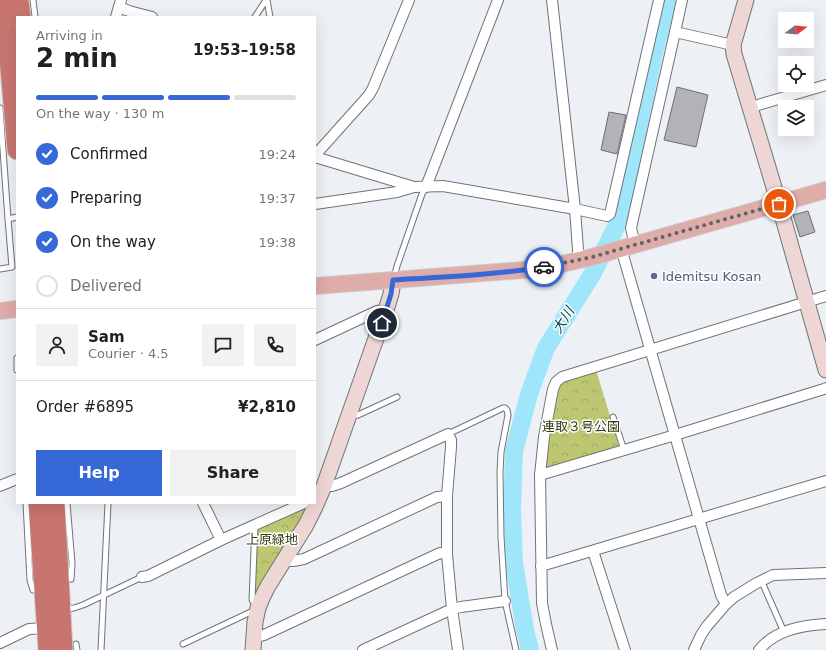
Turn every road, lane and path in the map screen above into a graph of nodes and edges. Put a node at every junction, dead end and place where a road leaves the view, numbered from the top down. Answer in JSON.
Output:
{"nodes":[{"id":1,"x":30,"y":0,"type":"edge"},
{"id":2,"x":33,"y":0,"type":"edge"},
{"id":3,"x":266,"y":0,"type":"edge"},
{"id":4,"x":409,"y":0,"type":"edge"},
{"id":5,"x":498,"y":0,"type":"edge"},
{"id":6,"x":552,"y":0,"type":"edge"},
{"id":7,"x":659,"y":0,"type":"edge"},
{"id":8,"x":682,"y":0,"type":"edge"},
{"id":9,"x":746,"y":0,"type":"edge"},
{"id":10,"x":7,"y":2,"type":"edge"},
{"id":11,"x":119,"y":8,"type":"edge"},
{"id":12,"x":20,"y":16,"type":"edge"},
{"id":13,"x":22,"y":16,"type":"edge"},
{"id":14,"x":35,"y":16,"type":"edge"},
{"id":15,"x":148,"y":16,"type":"edge"},
{"id":16,"x":256,"y":16,"type":"edge"},
{"id":17,"x":270,"y":16,"type":"edge"},
{"id":18,"x":675,"y":32,"type":"junction"},
{"id":19,"x":733,"y":45,"type":"junction"},
{"id":20,"x":826,"y":85,"type":"edge"},
{"id":21,"x":15,"y":93,"type":"edge"},
{"id":22,"x":750,"y":107,"type":"junction"},
{"id":23,"x":0,"y":108,"type":"edge"},
{"id":24,"x":2,"y":135,"type":"junction"},
{"id":25,"x":13,"y":146,"type":"edge"},
{"id":26,"x":316,"y":155,"type":"edge"},
{"id":27,"x":316,"y":157,"type":"edge"},
{"id":28,"x":426,"y":186,"type":"junction"},
{"id":29,"x":414,"y":187,"type":"junction"},
{"id":30,"x":826,"y":190,"type":"edge"},
{"id":31,"x":316,"y":204,"type":"edge"},
{"id":32,"x":779,"y":204,"type":"junction"},
{"id":33,"x":575,"y":209,"type":"junction"},
{"id":34,"x":16,"y":217,"type":"edge"},
{"id":35,"x":8,"y":219,"type":"junction"},
{"id":36,"x":625,"y":247,"type":"junction"},
{"id":37,"x":585,"y":258,"type":"junction"},
{"id":38,"x":0,"y":268,"type":"edge"},
{"id":39,"x":393,"y":280,"type":"junction"},
{"id":40,"x":316,"y":286,"type":"edge"},
{"id":41,"x":826,"y":296,"type":"edge"},
{"id":42,"x":807,"y":302,"type":"junction"},
{"id":43,"x":16,"y":309,"type":"edge"},
{"id":44,"x":0,"y":310,"type":"edge"},
{"id":45,"x":386,"y":310,"type":"junction"},
{"id":46,"x":316,"y":340,"type":"edge"},
{"id":47,"x":651,"y":350,"type":"junction"},
{"id":48,"x":826,"y":370,"type":"edge"},
{"id":49,"x":826,"y":388,"type":"edge"},
{"id":50,"x":397,"y":397,"type":"dead end"},
{"id":51,"x":348,"y":417,"type":"junction"},
{"id":52,"x":613,"y":417,"type":"dead end"},
{"id":53,"x":448,"y":434,"type":"junction"},
{"id":54,"x":675,"y":435,"type":"junction"},
{"id":55,"x":624,"y":450,"type":"junction"},
{"id":56,"x":540,"y":475,"type":"junction"},
{"id":57,"x":16,"y":479,"type":"edge"},
{"id":58,"x":826,"y":481,"type":"edge"},
{"id":59,"x":0,"y":486,"type":"edge"},
{"id":60,"x":319,"y":494,"type":"edge"},
{"id":61,"x":447,"y":496,"type":"junction"},
{"id":62,"x":26,"y":504,"type":"edge"},
{"id":63,"x":54,"y":504,"type":"edge"},
{"id":64,"x":108,"y":504,"type":"edge"},
{"id":65,"x":203,"y":504,"type":"edge"},
{"id":66,"x":302,"y":504,"type":"edge"},
{"id":67,"x":316,"y":504,"type":"edge"},
{"id":68,"x":699,"y":520,"type":"junction"},
{"id":69,"x":27,"y":524,"type":"junction"},
{"id":70,"x":255,"y":525,"type":"junction"},
{"id":71,"x":221,"y":540,"type":"junction"},
{"id":72,"x":36,"y":544,"type":"junction"},
{"id":73,"x":593,"y":551,"type":"junction"},
{"id":74,"x":447,"y":554,"type":"junction"},
{"id":75,"x":285,"y":560,"type":"junction"},
{"id":76,"x":541,"y":566,"type":"junction"},
{"id":77,"x":826,"y":573,"type":"edge"},
{"id":78,"x":142,"y":577,"type":"joint"},
{"id":79,"x":71,"y":578,"type":"dead end"},
{"id":80,"x":761,"y":580,"type":"junction"},
{"id":81,"x":33,"y":590,"type":"dead end"},
{"id":82,"x":104,"y":595,"type":"junction"},
{"id":83,"x":505,"y":601,"type":"junction"},
{"id":84,"x":726,"y":604,"type":"junction"},
{"id":85,"x":258,"y":608,"type":"junction"},
{"id":86,"x":61,"y":609,"type":"junction"},
{"id":87,"x":452,"y":609,"type":"junction"},
{"id":88,"x":826,"y":624,"type":"edge"},
{"id":89,"x":46,"y":628,"type":"junction"},
{"id":90,"x":784,"y":632,"type":"junction"},
{"id":91,"x":0,"y":643,"type":"edge"},
{"id":92,"x":253,"y":643,"type":"edge"},
{"id":93,"x":183,"y":644,"type":"dead end"},
{"id":94,"x":70,"y":647,"type":"edge"},
{"id":95,"x":48,"y":650,"type":"edge"},
{"id":96,"x":77,"y":650,"type":"edge"},
{"id":97,"x":101,"y":650,"type":"edge"},
{"id":98,"x":362,"y":650,"type":"edge"},
{"id":99,"x":458,"y":650,"type":"edge"},
{"id":100,"x":516,"y":650,"type":"edge"},
{"id":101,"x":552,"y":650,"type":"edge"},
{"id":102,"x":626,"y":650,"type":"edge"},
{"id":103,"x":694,"y":650,"type":"edge"},
{"id":104,"x":760,"y":650,"type":"edge"}],
"edges":[{"from":1,"to":13,"type":"lane"},
{"from":2,"to":14,"type":"lane"},
{"from":3,"to":16,"type":"lane"},
{"from":3,"to":17,"type":"lane"},
{"from":4,"to":26,"type":"street"},
{"from":5,"to":28,"type":"street"},
{"from":6,"to":33,"type":"street"},
{"from":7,"to":33,"type":"street"},
{"from":8,"to":18,"type":"street"},
{"from":9,"to":19,"type":"street"},
{"from":10,"to":12,"type":"highway"},
{"from":10,"to":21,"type":"highway"},
{"from":11,"to":15,"type":"street"},
{"from":18,"to":19,"type":"street"},
{"from":18,"to":36,"type":"street"},
{"from":19,"to":22,"type":"street"},
{"from":20,"to":22,"type":"street"},
{"from":21,"to":25,"type":"highway"},
{"from":22,"to":32,"type":"street"},
{"from":23,"to":24,"type":"lane"},
{"from":24,"to":25,"type":"lane"},
{"from":24,"to":35,"type":"lane"},
{"from":27,"to":29,"type":"street"},
{"from":28,"to":29,"type":"street"},
{"from":28,"to":33,"type":"street"},
{"from":28,"to":39,"type":"lane"},
{"from":29,"to":31,"type":"street"},
{"from":30,"to":32,"type":"main road"},
{"from":32,"to":36,"type":"main road"},
{"from":32,"to":42,"type":"street"},
{"from":33,"to":37,"type":"street"},
{"from":34,"to":35,"type":"lane"},
{"from":35,"to":38,"type":"lane"},
{"from":36,"to":37,"type":"main road"},
{"from":36,"to":47,"type":"street"},
{"from":37,"to":39,"type":"main road"},
{"from":39,"to":40,"type":"main road"},
{"from":39,"to":45,"type":"street"},
{"from":41,"to":42,"type":"street"},
{"from":42,"to":47,"type":"street"},
{"from":42,"to":48,"type":"street"},
{"from":43,"to":44,"type":"main road"},
{"from":45,"to":46,"type":"street"},
{"from":45,"to":51,"type":"street"},
{"from":47,"to":54,"type":"street"},
{"from":47,"to":56,"type":"street"},
{"from":49,"to":54,"type":"street"},
{"from":50,"to":51,"type":"lane"},
{"from":51,"to":60,"type":"street"},
{"from":52,"to":55,"type":"lane"},
{"from":53,"to":60,"type":"street"},
{"from":53,"to":61,"type":"street"},
{"from":53,"to":83,"type":"lane"},
{"from":54,"to":55,"type":"street"},
{"from":54,"to":68,"type":"street"},
{"from":55,"to":56,"type":"street"},
{"from":56,"to":76,"type":"street"},
{"from":57,"to":59,"type":"street"},
{"from":58,"to":68,"type":"street"},
{"from":61,"to":74,"type":"street"},
{"from":61,"to":75,"type":"street"},
{"from":62,"to":69,"type":"lane"},
{"from":63,"to":72,"type":"highway"},
{"from":63,"to":79,"type":"lane"},
{"from":63,"to":86,"type":"highway"},
{"from":64,"to":82,"type":"lane"},
{"from":65,"to":71,"type":"street"},
{"from":66,"to":70,"type":"street"},
{"from":67,"to":75,"type":"street"},
{"from":68,"to":73,"type":"street"},
{"from":68,"to":84,"type":"street"},
{"from":69,"to":72,"type":"lane"},
{"from":69,"to":81,"type":"lane"},
{"from":70,"to":71,"type":"street"},
{"from":70,"to":85,"type":"lane"},
{"from":71,"to":78,"type":"street"},
{"from":72,"to":89,"type":"highway"},
{"from":73,"to":76,"type":"street"},
{"from":73,"to":102,"type":"street"},
{"from":74,"to":87,"type":"street"},
{"from":74,"to":92,"type":"street"},
{"from":75,"to":85,"type":"street"},
{"from":76,"to":101,"type":"street"},
{"from":77,"to":80,"type":"street"},
{"from":78,"to":82,"type":"lane"},
{"from":80,"to":84,"type":"street"},
{"from":80,"to":90,"type":"lane"},
{"from":82,"to":86,"type":"lane"},
{"from":82,"to":97,"type":"lane"},
{"from":83,"to":87,"type":"street"},
{"from":83,"to":100,"type":"lane"},
{"from":84,"to":103,"type":"street"},
{"from":85,"to":92,"type":"street"},
{"from":85,"to":93,"type":"lane"},
{"from":86,"to":94,"type":"highway"},
{"from":87,"to":98,"type":"street"},
{"from":87,"to":99,"type":"street"},
{"from":88,"to":90,"type":"street"},
{"from":89,"to":91,"type":"street"},
{"from":89,"to":95,"type":"highway"},
{"from":90,"to":104,"type":"street"},
{"from":94,"to":96,"type":"lane"}]}
